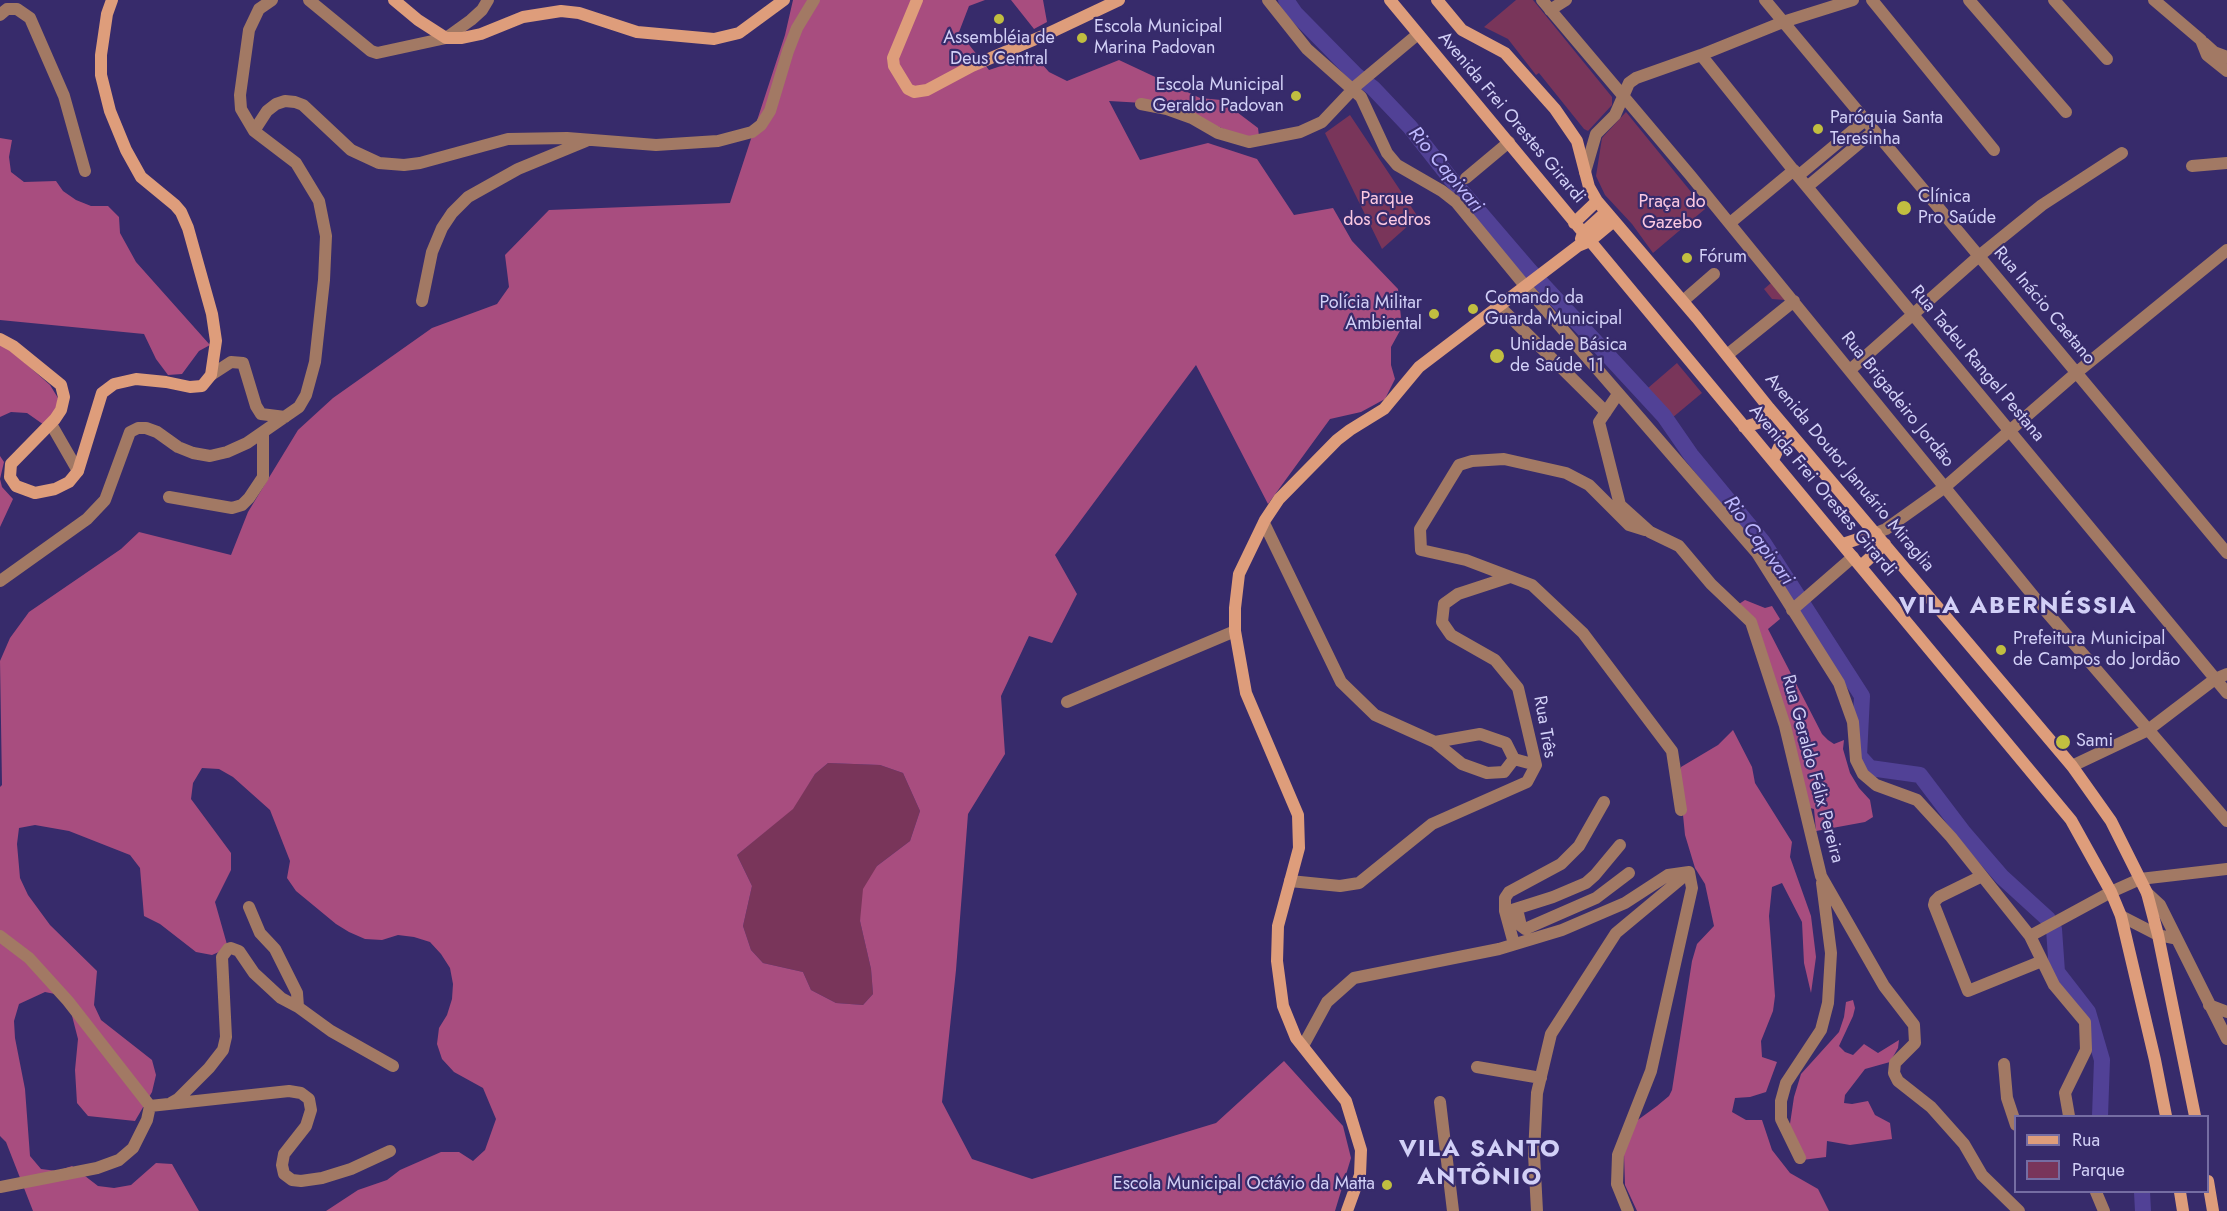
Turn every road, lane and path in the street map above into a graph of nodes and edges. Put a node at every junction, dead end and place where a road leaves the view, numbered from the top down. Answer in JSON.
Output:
{"nodes":[{"id":1,"x":111,"y":0,"type":"edge"},
{"id":2,"x":272,"y":0,"type":"edge"},
{"id":3,"x":309,"y":0,"type":"edge"},
{"id":4,"x":394,"y":0,"type":"edge"},
{"id":5,"x":488,"y":0,"type":"edge"},
{"id":6,"x":784,"y":0,"type":"edge"},
{"id":7,"x":814,"y":0,"type":"edge"},
{"id":8,"x":917,"y":0,"type":"edge"},
{"id":9,"x":1119,"y":0,"type":"edge"},
{"id":10,"x":1268,"y":0,"type":"edge"},
{"id":11,"x":1390,"y":0,"type":"edge"},
{"id":12,"x":1437,"y":0,"type":"edge"},
{"id":13,"x":1566,"y":0,"type":"edge"},
{"id":14,"x":1765,"y":0,"type":"edge"},
{"id":15,"x":1852,"y":0,"type":"edge"},
{"id":16,"x":1872,"y":0,"type":"edge"},
{"id":17,"x":1969,"y":0,"type":"edge"},
{"id":18,"x":2054,"y":0,"type":"edge"},
{"id":19,"x":2154,"y":0,"type":"edge"},
{"id":20,"x":1546,"y":5,"type":"edge"},
{"id":21,"x":0,"y":15,"type":"edge"},
{"id":22,"x":1783,"y":22,"type":"junction"},
{"id":23,"x":1418,"y":34,"type":"junction"},
{"id":24,"x":446,"y":38,"type":"junction"},
{"id":25,"x":2201,"y":40,"type":"junction"},
{"id":26,"x":1701,"y":56,"type":"junction"},
{"id":27,"x":2227,"y":57,"type":"edge"},
{"id":28,"x":2107,"y":59,"type":"dead end"},
{"id":29,"x":2227,"y":71,"type":"edge"},
{"id":30,"x":1355,"y":87,"type":"junction"},
{"id":31,"x":1624,"y":96,"type":"junction"},
{"id":32,"x":1141,"y":104,"type":"dead end"},
{"id":33,"x":2066,"y":112,"type":"dead end"},
{"id":34,"x":1864,"y":121,"type":"junction"},
{"id":35,"x":254,"y":131,"type":"junction"},
{"id":36,"x":1874,"y":131,"type":"junction"},
{"id":37,"x":592,"y":139,"type":"junction"},
{"id":38,"x":1509,"y":142,"type":"junction"},
{"id":39,"x":1994,"y":150,"type":"dead end"},
{"id":40,"x":2122,"y":153,"type":"dead end"},
{"id":41,"x":2227,"y":163,"type":"edge"},
{"id":42,"x":2192,"y":166,"type":"dead end"},
{"id":43,"x":85,"y":171,"type":"dead end"},
{"id":44,"x":1585,"y":172,"type":"junction"},
{"id":45,"x":1796,"y":173,"type":"junction"},
{"id":46,"x":1466,"y":178,"type":"dead end"},
{"id":47,"x":1807,"y":188,"type":"junction"},
{"id":48,"x":1597,"y":201,"type":"junction"},
{"id":49,"x":1610,"y":216,"type":"junction"},
{"id":50,"x":1574,"y":223,"type":"junction"},
{"id":51,"x":1730,"y":223,"type":"junction"},
{"id":52,"x":1584,"y":240,"type":"junction"},
{"id":53,"x":2227,"y":250,"type":"edge"},
{"id":54,"x":1978,"y":256,"type":"junction"},
{"id":55,"x":1714,"y":274,"type":"dead end"},
{"id":56,"x":1529,"y":285,"type":"junction"},
{"id":57,"x":422,"y":301,"type":"dead end"},
{"id":58,"x":1683,"y":301,"type":"junction"},
{"id":59,"x":1794,"y":301,"type":"junction"},
{"id":60,"x":1500,"y":307,"type":"junction"},
{"id":61,"x":1912,"y":313,"type":"junction"},
{"id":62,"x":0,"y":339,"type":"edge"},
{"id":63,"x":1727,"y":355,"type":"junction"},
{"id":64,"x":1850,"y":370,"type":"junction"},
{"id":65,"x":2076,"y":373,"type":"junction"},
{"id":66,"x":211,"y":375,"type":"junction"},
{"id":67,"x":1618,"y":394,"type":"junction"},
{"id":68,"x":1769,"y":408,"type":"junction"},
{"id":69,"x":1606,"y":412,"type":"junction"},
{"id":70,"x":285,"y":417,"type":"junction"},
{"id":71,"x":51,"y":424,"type":"junction"},
{"id":72,"x":1744,"y":427,"type":"junction"},
{"id":73,"x":2009,"y":430,"type":"junction"},
{"id":74,"x":263,"y":432,"type":"junction"},
{"id":75,"x":1796,"y":440,"type":"junction"},
{"id":76,"x":1773,"y":460,"type":"junction"},
{"id":77,"x":78,"y":471,"type":"junction"},
{"id":78,"x":1945,"y":487,"type":"junction"},
{"id":79,"x":169,"y":496,"type":"dead end"},
{"id":80,"x":1264,"y":523,"type":"junction"},
{"id":81,"x":1650,"y":532,"type":"junction"},
{"id":82,"x":1876,"y":533,"type":"junction"},
{"id":83,"x":1843,"y":544,"type":"junction"},
{"id":84,"x":1886,"y":544,"type":"junction"},
{"id":85,"x":2227,"y":553,"type":"edge"},
{"id":86,"x":1857,"y":561,"type":"junction"},
{"id":87,"x":1510,"y":577,"type":"junction"},
{"id":88,"x":0,"y":581,"type":"edge"},
{"id":89,"x":1793,"y":609,"type":"junction"},
{"id":90,"x":1235,"y":631,"type":"junction"},
{"id":91,"x":2221,"y":677,"type":"edge"},
{"id":92,"x":2227,"y":693,"type":"edge"},
{"id":93,"x":1066,"y":702,"type":"dead end"},
{"id":94,"x":2148,"y":730,"type":"junction"},
{"id":95,"x":1435,"y":742,"type":"junction"},
{"id":96,"x":1514,"y":759,"type":"junction"},
{"id":97,"x":1536,"y":765,"type":"junction"},
{"id":98,"x":2072,"y":766,"type":"junction"},
{"id":99,"x":1604,"y":802,"type":"dead end"},
{"id":100,"x":1682,"y":810,"type":"dead end"},
{"id":101,"x":2227,"y":821,"type":"edge"},
{"id":102,"x":1620,"y":845,"type":"dead end"},
{"id":103,"x":2227,"y":869,"type":"edge"},
{"id":104,"x":1689,"y":872,"type":"junction"},
{"id":105,"x":1629,"y":873,"type":"dead end"},
{"id":106,"x":1821,"y":876,"type":"junction"},
{"id":107,"x":1982,"y":876,"type":"junction"},
{"id":108,"x":2140,"y":879,"type":"junction"},
{"id":109,"x":1290,"y":881,"type":"junction"},
{"id":110,"x":2111,"y":892,"type":"junction"},
{"id":111,"x":2147,"y":893,"type":"junction"},
{"id":112,"x":249,"y":907,"type":"dead end"},
{"id":113,"x":1511,"y":910,"type":"junction"},
{"id":114,"x":2121,"y":916,"type":"junction"},
{"id":115,"x":2031,"y":935,"type":"junction"},
{"id":116,"x":0,"y":936,"type":"edge"},
{"id":117,"x":2158,"y":936,"type":"junction"},
{"id":118,"x":2177,"y":939,"type":"junction"},
{"id":119,"x":1515,"y":944,"type":"junction"},
{"id":120,"x":2042,"y":961,"type":"junction"},
{"id":121,"x":2209,"y":1005,"type":"junction"},
{"id":122,"x":298,"y":1007,"type":"junction"},
{"id":123,"x":2227,"y":1012,"type":"edge"},
{"id":124,"x":2227,"y":1040,"type":"edge"},
{"id":125,"x":1303,"y":1046,"type":"junction"},
{"id":126,"x":2004,"y":1064,"type":"dead end"},
{"id":127,"x":393,"y":1066,"type":"dead end"},
{"id":128,"x":1478,"y":1067,"type":"dead end"},
{"id":129,"x":1541,"y":1078,"type":"junction"},
{"id":130,"x":1440,"y":1102,"type":"dead end"},
{"id":131,"x":168,"y":1104,"type":"junction"},
{"id":132,"x":150,"y":1106,"type":"junction"},
{"id":133,"x":2068,"y":1115,"type":"edge"},
{"id":134,"x":2166,"y":1115,"type":"edge"},
{"id":135,"x":2195,"y":1115,"type":"edge"},
{"id":136,"x":2014,"y":1119,"type":"edge"},
{"id":137,"x":390,"y":1151,"type":"dead end"},
{"id":138,"x":1800,"y":1158,"type":"dead end"},
{"id":139,"x":2209,"y":1186,"type":"edge"},
{"id":140,"x":0,"y":1187,"type":"edge"},
{"id":141,"x":2097,"y":1193,"type":"edge"},
{"id":142,"x":2180,"y":1193,"type":"edge"},
{"id":143,"x":1347,"y":1211,"type":"edge"},
{"id":144,"x":1453,"y":1211,"type":"edge"},
{"id":145,"x":1537,"y":1211,"type":"edge"},
{"id":146,"x":1628,"y":1211,"type":"edge"},
{"id":147,"x":2019,"y":1211,"type":"edge"},
{"id":148,"x":2104,"y":1211,"type":"edge"},
{"id":149,"x":2184,"y":1211,"type":"edge"},
{"id":150,"x":2214,"y":1211,"type":"edge"}],
"edges":[{"from":1,"to":66,"type":"main road"},
{"from":2,"to":35,"type":"street"},
{"from":3,"to":24,"type":"street"},
{"from":4,"to":24,"type":"main road"},
{"from":5,"to":24,"type":"street"},
{"from":6,"to":24,"type":"main road"},
{"from":7,"to":37,"type":"street"},
{"from":8,"to":9,"type":"main road"},
{"from":10,"to":30,"type":"street"},
{"from":11,"to":23,"type":"main road","name":"Avenida Frei Orestes Girardi"},
{"from":12,"to":44,"type":"main road","name":"Avenida Doutor Januário Miraglia"},
{"from":13,"to":20,"type":"street"},
{"from":14,"to":22,"type":"street","name":"Rua Inácio Caetano"},
{"from":15,"to":22,"type":"street"},
{"from":16,"to":39,"type":"street"},
{"from":17,"to":33,"type":"street"},
{"from":18,"to":28,"type":"street"},
{"from":19,"to":25,"type":"street"},
{"from":20,"to":31,"type":"street","name":"Rua Brigadeiro Jordão"},
{"from":21,"to":43,"type":"street"},
{"from":22,"to":26,"type":"street"},
{"from":22,"to":34,"type":"street","name":"Rua Inácio Caetano"},
{"from":23,"to":30,"type":"street"},
{"from":23,"to":38,"type":"main road","name":"Avenida Frei Orestes Girardi"},
{"from":25,"to":27,"type":"street"},
{"from":25,"to":29,"type":"street"},
{"from":26,"to":31,"type":"street"},
{"from":26,"to":45,"type":"street","name":"Rua Tadeu Rangel Pestana"},
{"from":30,"to":32,"type":"street"},
{"from":30,"to":56,"type":"street"},
{"from":31,"to":44,"type":"street"},
{"from":31,"to":51,"type":"street","name":"Rua Brigadeiro Jordão"},
{"from":34,"to":36,"type":"street","name":"Rua Inácio Caetano"},
{"from":34,"to":45,"type":"street"},
{"from":35,"to":37,"type":"street"},
{"from":35,"to":70,"type":"street"},
{"from":36,"to":47,"type":"street"},
{"from":36,"to":54,"type":"street","name":"Rua Inácio Caetano"},
{"from":37,"to":57,"type":"street"},
{"from":38,"to":46,"type":"street"},
{"from":38,"to":50,"type":"main road","name":"Avenida Frei Orestes Girardi"},
{"from":40,"to":54,"type":"street"},
{"from":41,"to":42,"type":"street"},
{"from":44,"to":48,"type":"main road","name":"Avenida Doutor Januário Miraglia"},
{"from":45,"to":47,"type":"street","name":"Rua Tadeu Rangel Pestana"},
{"from":45,"to":51,"type":"street"},
{"from":47,"to":61,"type":"street","name":"Rua Tadeu Rangel Pestana"},
{"from":48,"to":49,"type":"main road","name":"Avenida Doutor Januário Miraglia"},
{"from":48,"to":50,"type":"main road"},
{"from":49,"to":52,"type":"main road"},
{"from":49,"to":58,"type":"main road","name":"Avenida Doutor Januário Miraglia"},
{"from":50,"to":52,"type":"main road","name":"Avenida Frei Orestes Girardi"},
{"from":51,"to":59,"type":"street","name":"Rua Brigadeiro Jordão"},
{"from":52,"to":56,"type":"main road"},
{"from":52,"to":72,"type":"main road","name":"Avenida Frei Orestes Girardi"},
{"from":53,"to":65,"type":"street"},
{"from":54,"to":61,"type":"street"},
{"from":54,"to":65,"type":"street","name":"Rua Inácio Caetano"},
{"from":55,"to":58,"type":"street"},
{"from":56,"to":60,"type":"main road"},
{"from":56,"to":67,"type":"street"},
{"from":58,"to":63,"type":"main road","name":"Avenida Doutor Januário Miraglia"},
{"from":59,"to":63,"type":"street"},
{"from":59,"to":64,"type":"street","name":"Rua Brigadeiro Jordão"},
{"from":60,"to":69,"type":"street"},
{"from":60,"to":80,"type":"main road"},
{"from":61,"to":64,"type":"street"},
{"from":61,"to":73,"type":"street","name":"Rua Tadeu Rangel Pestana"},
{"from":62,"to":71,"type":"main road"},
{"from":63,"to":68,"type":"main road","name":"Avenida Doutor Januário Miraglia"},
{"from":64,"to":78,"type":"street","name":"Rua Brigadeiro Jordão"},
{"from":65,"to":73,"type":"street"},
{"from":65,"to":85,"type":"street","name":"Rua Inácio Caetano"},
{"from":66,"to":70,"type":"street"},
{"from":66,"to":77,"type":"main road"},
{"from":67,"to":69,"type":"street","name":"Rua Geraldo Félix Pereira"},
{"from":67,"to":89,"type":"street"},
{"from":68,"to":72,"type":"main road"},
{"from":68,"to":75,"type":"main road","name":"Avenida Doutor Januário Miraglia"},
{"from":69,"to":81,"type":"street","name":"Rua Geraldo Félix Pereira"},
{"from":70,"to":74,"type":"street"},
{"from":71,"to":77,"type":"street"},
{"from":71,"to":77,"type":"main road"},
{"from":72,"to":76,"type":"main road","name":"Avenida Frei Orestes Girardi"},
{"from":73,"to":78,"type":"street"},
{"from":73,"to":91,"type":"street","name":"Rua Tadeu Rangel Pestana"},
{"from":74,"to":79,"type":"street"},
{"from":74,"to":88,"type":"street"},
{"from":75,"to":76,"type":"main road"},
{"from":75,"to":82,"type":"main road","name":"Avenida Doutor Januário Miraglia"},
{"from":76,"to":83,"type":"main road","name":"Avenida Frei Orestes Girardi"},
{"from":78,"to":82,"type":"street"},
{"from":78,"to":94,"type":"street","name":"Rua Brigadeiro Jordão"},
{"from":80,"to":90,"type":"main road"},
{"from":80,"to":95,"type":"street"},
{"from":81,"to":87,"type":"street"},
{"from":81,"to":106,"type":"street","name":"Rua Geraldo Félix Pereira"},
{"from":82,"to":83,"type":"main road"},
{"from":82,"to":84,"type":"main road","name":"Avenida Doutor Januário Miraglia"},
{"from":83,"to":86,"type":"main road","name":"Avenida Frei Orestes Girardi"},
{"from":84,"to":86,"type":"main road"},
{"from":84,"to":98,"type":"main road","name":"Avenida Doutor Januário Miraglia"},
{"from":86,"to":89,"type":"street"},
{"from":86,"to":110,"type":"main road","name":"Avenida Frei Orestes Girardi"},
{"from":87,"to":97,"type":"street","name":"Rua Três"},
{"from":87,"to":100,"type":"street"},
{"from":89,"to":107,"type":"street"},
{"from":90,"to":93,"type":"street"},
{"from":90,"to":109,"type":"main road"},
{"from":91,"to":92,"type":"street","name":"Rua Tadeu Rangel Pestana"},
{"from":91,"to":94,"type":"street"},
{"from":94,"to":98,"type":"street"},
{"from":94,"to":101,"type":"street","name":"Rua Brigadeiro Jordão"},
{"from":95,"to":96,"type":"street"},
{"from":95,"to":96,"type":"street"},
{"from":96,"to":97,"type":"street"},
{"from":97,"to":109,"type":"street","name":"Rua Três"},
{"from":98,"to":108,"type":"main road","name":"Avenida Doutor Januário Miraglia"},
{"from":99,"to":113,"type":"street"},
{"from":102,"to":113,"type":"street"},
{"from":103,"to":108,"type":"street"},
{"from":104,"to":119,"type":"street"},
{"from":104,"to":129,"type":"street"},
{"from":104,"to":146,"type":"street"},
{"from":105,"to":113,"type":"street"},
{"from":106,"to":138,"type":"street"},
{"from":106,"to":147,"type":"street","name":"Rua Geraldo Félix Pereira"},
{"from":107,"to":115,"type":"street"},
{"from":107,"to":120,"type":"street"},
{"from":108,"to":110,"type":"street"},
{"from":108,"to":111,"type":"main road","name":"Avenida Doutor Januário Miraglia"},
{"from":109,"to":125,"type":"main road"},
{"from":110,"to":114,"type":"main road","name":"Avenida Frei Orestes Girardi"},
{"from":110,"to":115,"type":"street"},
{"from":111,"to":117,"type":"main road","name":"Avenida Doutor Januário Miraglia"},
{"from":111,"to":118,"type":"street"},
{"from":112,"to":122,"type":"street"},
{"from":113,"to":119,"type":"street"},
{"from":114,"to":117,"type":"street"},
{"from":114,"to":134,"type":"main road","name":"Avenida Frei Orestes Girardi"},
{"from":115,"to":120,"type":"street"},
{"from":116,"to":132,"type":"street"},
{"from":117,"to":118,"type":"street"},
{"from":117,"to":135,"type":"main road","name":"Avenida Doutor Januário Miraglia"},
{"from":118,"to":121,"type":"street"},
{"from":119,"to":125,"type":"street"},
{"from":120,"to":133,"type":"street"},
{"from":121,"to":123,"type":"street"},
{"from":121,"to":124,"type":"street"},
{"from":122,"to":127,"type":"street"},
{"from":122,"to":131,"type":"street"},
{"from":125,"to":143,"type":"main road"},
{"from":126,"to":136,"type":"street"},
{"from":128,"to":129,"type":"street"},
{"from":129,"to":145,"type":"street"},
{"from":130,"to":144,"type":"street"},
{"from":131,"to":132,"type":"street"},
{"from":131,"to":137,"type":"street"},
{"from":132,"to":140,"type":"street"},
{"from":139,"to":150,"type":"main road"},
{"from":141,"to":148,"type":"street"},
{"from":142,"to":149,"type":"main road"}]}
